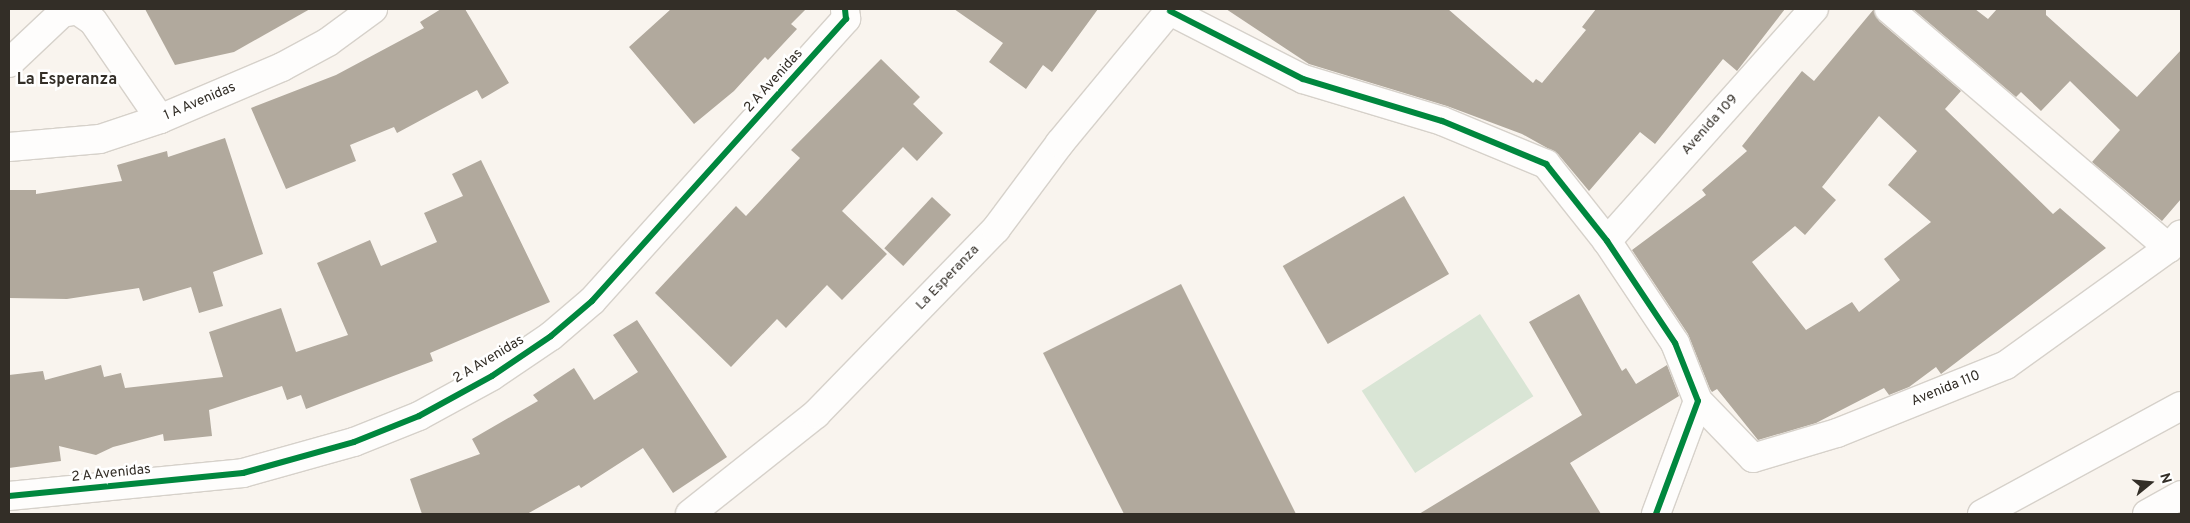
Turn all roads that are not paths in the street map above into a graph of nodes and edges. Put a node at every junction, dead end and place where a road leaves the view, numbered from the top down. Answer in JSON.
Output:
{"nodes":[{"id":1,"x":373,"y":9,"type":"edge"},
{"id":2,"x":844,"y":9,"type":"edge"},
{"id":3,"x":1814,"y":9,"type":"edge"},
{"id":4,"x":1889,"y":9,"type":"edge"},
{"id":5,"x":1170,"y":10,"type":"edge"},
{"id":6,"x":9,"y":62,"type":"edge"},
{"id":7,"x":160,"y":119,"type":"junction"},
{"id":8,"x":9,"y":147,"type":"edge"},
{"id":9,"x":1607,"y":241,"type":"junction"},
{"id":10,"x":2175,"y":241,"type":"edge"},
{"id":11,"x":1698,"y":401,"type":"junction"},
{"id":12,"x":2181,"y":406,"type":"edge"},
{"id":13,"x":2181,"y":495,"type":"edge"},
{"id":14,"x":9,"y":496,"type":"edge"},
{"id":15,"x":690,"y":514,"type":"edge"},
{"id":16,"x":1656,"y":514,"type":"edge"},
{"id":17,"x":1982,"y":514,"type":"edge"},
{"id":18,"x":2147,"y":514,"type":"edge"}],
"edges":[{"from":1,"to":7,"type":"street","name":"1 A Avenidas"},
{"from":2,"to":14,"type":"street","name":"2 A Avenidas"},
{"from":3,"to":9,"type":"street","name":"Avenida 109"},
{"from":4,"to":10,"type":"street"},
{"from":5,"to":9,"type":"street"},
{"from":5,"to":15,"type":"street","name":"La Esperanza"},
{"from":6,"to":7,"type":"street"},
{"from":7,"to":8,"type":"street","name":"1 A Avenidas"},
{"from":9,"to":11,"type":"street"},
{"from":10,"to":11,"type":"street","name":"Avenida 110"},
{"from":11,"to":16,"type":"street"},
{"from":12,"to":17,"type":"street"},
{"from":13,"to":18,"type":"street"}]}
